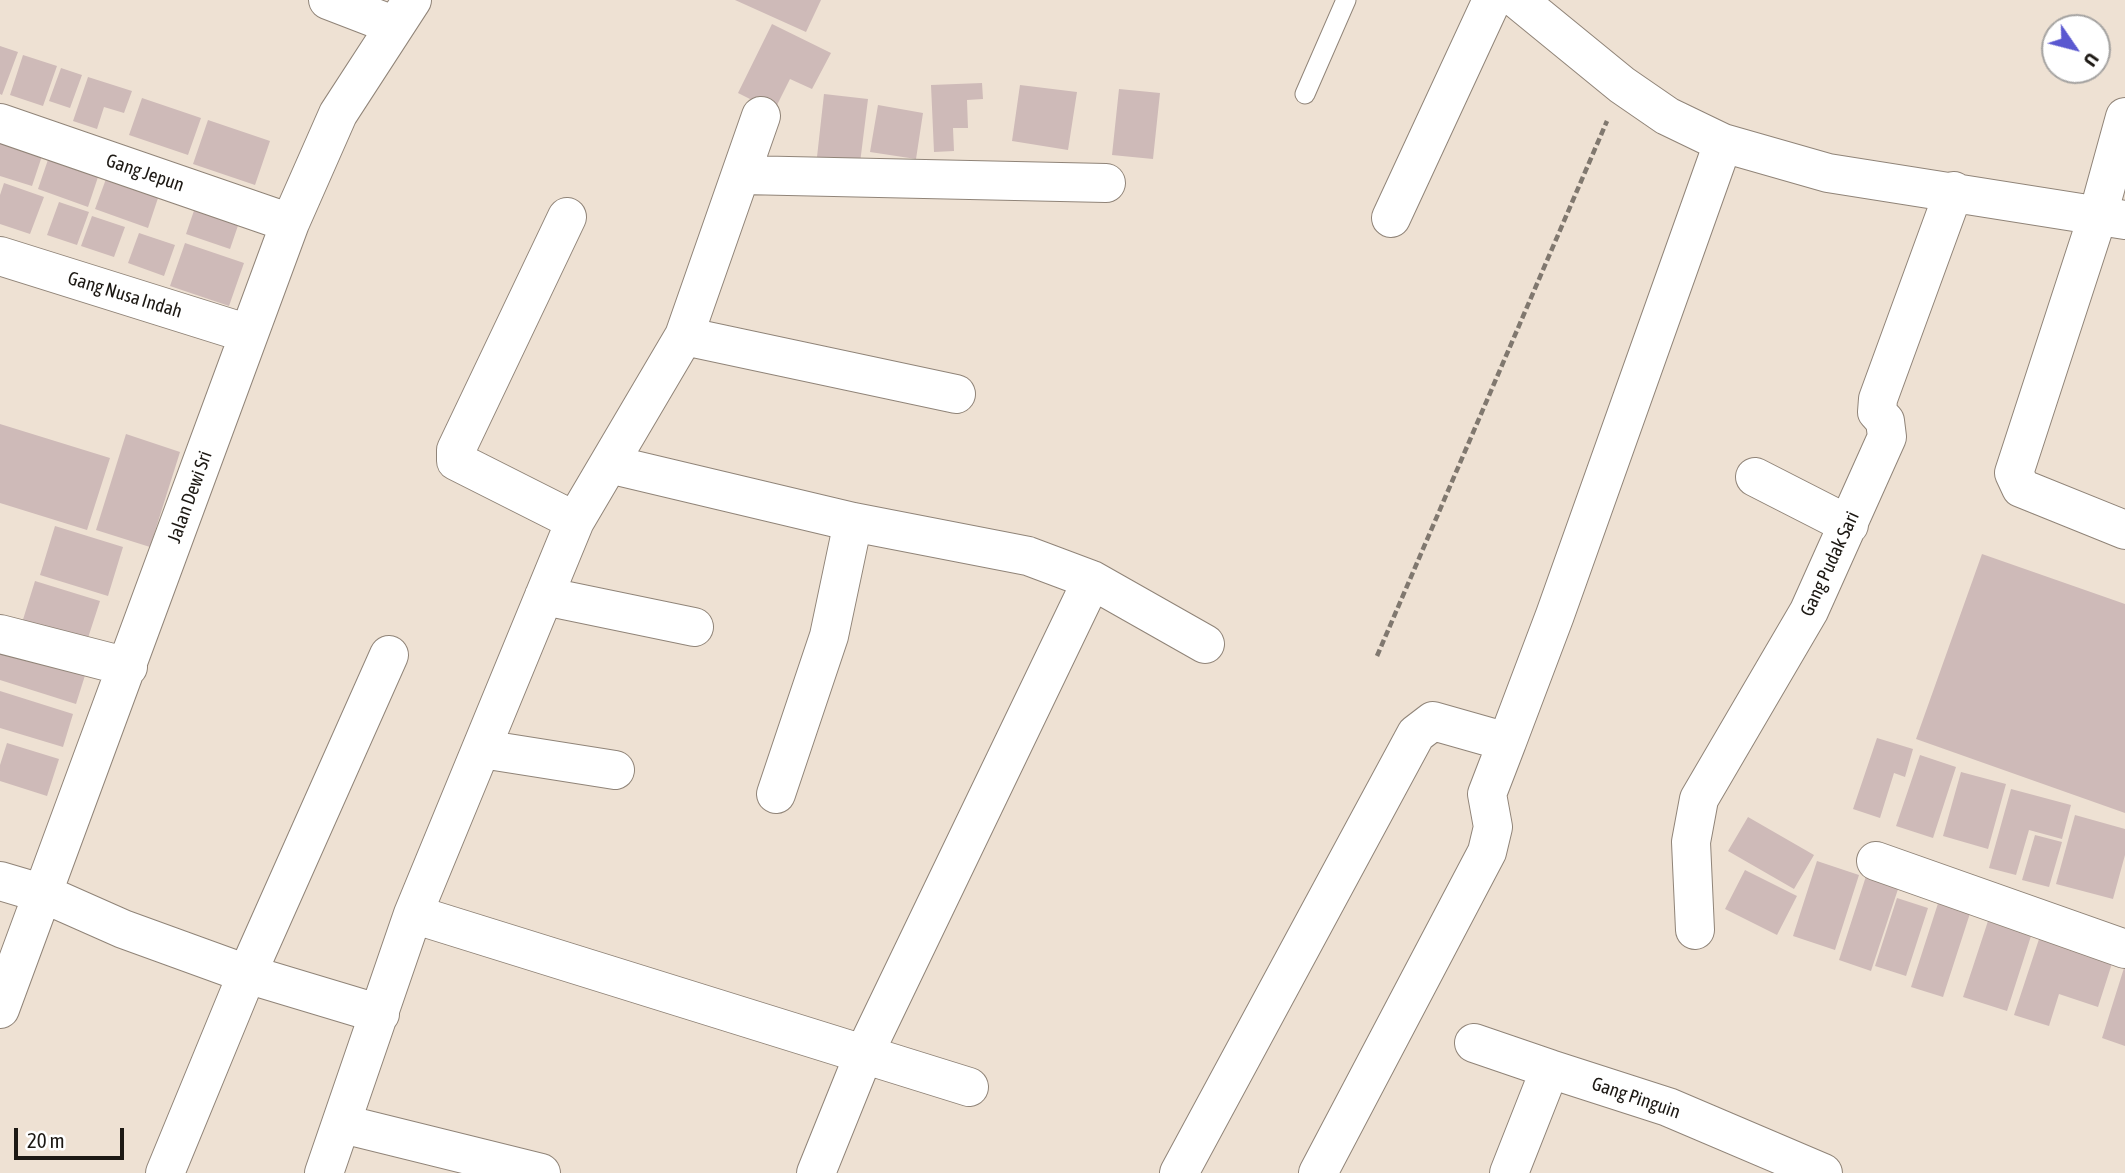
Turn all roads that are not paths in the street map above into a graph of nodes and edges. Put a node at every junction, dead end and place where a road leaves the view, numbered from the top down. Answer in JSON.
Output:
{"nodes":[{"id":1,"x":328,"y":0,"type":"edge"},
{"id":2,"x":1346,"y":0,"type":"edge"},
{"id":3,"x":1492,"y":0,"type":"edge"},
{"id":4,"x":1527,"y":2,"type":"edge"},
{"id":5,"x":403,"y":13,"type":"edge"},
{"id":6,"x":1305,"y":94,"type":"dead end"},
{"id":7,"x":761,"y":116,"type":"dead end"},
{"id":8,"x":2125,"y":117,"type":"edge"},
{"id":9,"x":0,"y":123,"type":"edge"},
{"id":10,"x":1723,"y":143,"type":"junction"},
{"id":11,"x":743,"y":176,"type":"junction"},
{"id":12,"x":1106,"y":183,"type":"dead end"},
{"id":13,"x":1954,"y":191,"type":"junction"},
{"id":14,"x":567,"y":217,"type":"dead end"},
{"id":15,"x":1391,"y":218,"type":"dead end"},
{"id":16,"x":2111,"y":218,"type":"edge"},
{"id":17,"x":290,"y":223,"type":"junction"},
{"id":18,"x":0,"y":256,"type":"edge"},
{"id":19,"x":249,"y":334,"type":"junction"},
{"id":20,"x":684,"y":336,"type":"junction"},
{"id":21,"x":956,"y":394,"type":"dead end"},
{"id":22,"x":609,"y":464,"type":"junction"},
{"id":23,"x":1755,"y":477,"type":"dead end"},
{"id":24,"x":575,"y":521,"type":"junction"},
{"id":25,"x":853,"y":522,"type":"junction"},
{"id":26,"x":1849,"y":525,"type":"junction"},
{"id":27,"x":2125,"y":530,"type":"edge"},
{"id":28,"x":1092,"y":580,"type":"junction"},
{"id":29,"x":544,"y":596,"type":"junction"},
{"id":30,"x":694,"y":627,"type":"dead end"},
{"id":31,"x":0,"y":634,"type":"edge"},
{"id":32,"x":1205,"y":644,"type":"dead end"},
{"id":33,"x":389,"y":655,"type":"dead end"},
{"id":34,"x":128,"y":667,"type":"junction"},
{"id":35,"x":1507,"y":742,"type":"junction"},
{"id":36,"x":482,"y":749,"type":"junction"},
{"id":37,"x":615,"y":770,"type":"dead end"},
{"id":38,"x":776,"y":794,"type":"dead end"},
{"id":39,"x":1876,"y":861,"type":"dead end"},
{"id":40,"x":0,"y":881,"type":"edge"},
{"id":41,"x":44,"y":894,"type":"junction"},
{"id":42,"x":413,"y":914,"type":"junction"},
{"id":43,"x":1695,"y":930,"type":"dead end"},
{"id":44,"x":2125,"y":949,"type":"edge"},
{"id":45,"x":247,"y":974,"type":"junction"},
{"id":46,"x":0,"y":1009,"type":"edge"},
{"id":47,"x":380,"y":1014,"type":"junction"},
{"id":48,"x":1474,"y":1043,"type":"dead end"},
{"id":49,"x":864,"y":1054,"type":"junction"},
{"id":50,"x":1550,"y":1069,"type":"junction"},
{"id":51,"x":969,"y":1087,"type":"dead end"},
{"id":52,"x":343,"y":1124,"type":"junction"},
{"id":53,"x":1780,"y":1165,"type":"edge"},
{"id":54,"x":165,"y":1173,"type":"edge"},
{"id":55,"x":324,"y":1173,"type":"edge"},
{"id":56,"x":541,"y":1173,"type":"edge"},
{"id":57,"x":816,"y":1173,"type":"edge"},
{"id":58,"x":1179,"y":1173,"type":"edge"},
{"id":59,"x":1318,"y":1173,"type":"edge"},
{"id":60,"x":1509,"y":1173,"type":"edge"},
{"id":61,"x":1823,"y":1173,"type":"edge"}],
"edges":[{"from":1,"to":5,"type":"street"},
{"from":2,"to":6,"type":"lane"},
{"from":3,"to":15,"type":"street"},
{"from":4,"to":10,"type":"street"},
{"from":5,"to":17,"type":"street","name":"Jalan Dewi Sri"},
{"from":7,"to":11,"type":"street"},
{"from":8,"to":16,"type":"street"},
{"from":9,"to":17,"type":"street","name":"Gang Jepun"},
{"from":10,"to":13,"type":"street"},
{"from":10,"to":35,"type":"street"},
{"from":11,"to":12,"type":"street"},
{"from":11,"to":20,"type":"street"},
{"from":13,"to":16,"type":"street"},
{"from":13,"to":26,"type":"street","name":"Gang Pudak Sari"},
{"from":14,"to":24,"type":"street"},
{"from":16,"to":27,"type":"street"},
{"from":17,"to":19,"type":"street","name":"Jalan Dewi Sri"},
{"from":18,"to":19,"type":"street","name":"Gang Nusa Indah"},
{"from":19,"to":34,"type":"street","name":"Jalan Dewi Sri"},
{"from":20,"to":21,"type":"street"},
{"from":20,"to":22,"type":"street"},
{"from":22,"to":24,"type":"street"},
{"from":22,"to":25,"type":"street"},
{"from":23,"to":26,"type":"street"},
{"from":24,"to":29,"type":"street"},
{"from":25,"to":28,"type":"street"},
{"from":25,"to":38,"type":"street"},
{"from":26,"to":43,"type":"street","name":"Gang Pudak Sari"},
{"from":28,"to":32,"type":"street"},
{"from":28,"to":49,"type":"street"},
{"from":29,"to":30,"type":"street"},
{"from":29,"to":36,"type":"street"},
{"from":31,"to":34,"type":"street"},
{"from":33,"to":45,"type":"street"},
{"from":34,"to":41,"type":"street","name":"Jalan Dewi Sri"},
{"from":35,"to":58,"type":"street"},
{"from":35,"to":59,"type":"street"},
{"from":36,"to":37,"type":"street"},
{"from":36,"to":42,"type":"street"},
{"from":39,"to":44,"type":"street"},
{"from":40,"to":41,"type":"street"},
{"from":41,"to":45,"type":"street"},
{"from":41,"to":46,"type":"street","name":"Jalan Dewi Sri"},
{"from":42,"to":47,"type":"street"},
{"from":42,"to":49,"type":"street"},
{"from":45,"to":47,"type":"street"},
{"from":45,"to":54,"type":"street"},
{"from":47,"to":52,"type":"street"},
{"from":48,"to":50,"type":"street","name":"Gang Pinguin"},
{"from":49,"to":51,"type":"street"},
{"from":49,"to":57,"type":"street"},
{"from":50,"to":53,"type":"street","name":"Gang Pinguin"},
{"from":50,"to":60,"type":"street"},
{"from":52,"to":55,"type":"street"},
{"from":52,"to":56,"type":"street"},
{"from":53,"to":61,"type":"street","name":"Gang Pinguin"}]}
